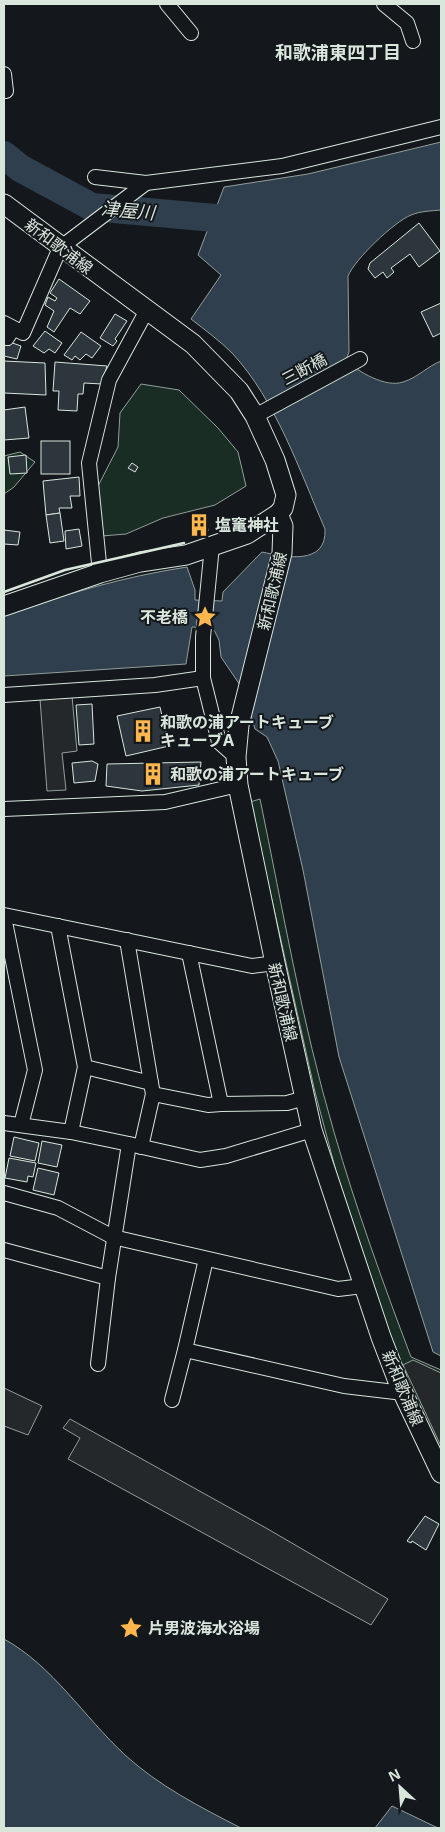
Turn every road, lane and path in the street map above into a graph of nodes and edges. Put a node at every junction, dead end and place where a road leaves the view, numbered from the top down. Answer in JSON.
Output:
{"nodes":[{"id":1,"x":166,"y":4,"type":"edge"},
{"id":2,"x":384,"y":4,"type":"edge"},
{"id":3,"x":191,"y":32,"type":"dead end"},
{"id":4,"x":414,"y":41,"type":"dead end"},
{"id":5,"x":4,"y":74,"type":"edge"},
{"id":6,"x":6,"y":91,"type":"dead end"},
{"id":7,"x":441,"y":127,"type":"edge"},
{"id":8,"x":95,"y":177,"type":"dead end"},
{"id":9,"x":142,"y":187,"type":"junction"},
{"id":10,"x":4,"y":204,"type":"edge"},
{"id":11,"x":60,"y":248,"type":"junction"},
{"id":12,"x":147,"y":310,"type":"junction"},
{"id":13,"x":7,"y":330,"type":"edge"},
{"id":14,"x":360,"y":359,"type":"dead end"},
{"id":15,"x":260,"y":413,"type":"junction"},
{"id":16,"x":278,"y":514,"type":"junction"},
{"id":17,"x":212,"y":546,"type":"junction"},
{"id":18,"x":100,"y":574,"type":"junction"},
{"id":19,"x":4,"y":606,"type":"edge"},
{"id":20,"x":203,"y":678,"type":"junction"},
{"id":21,"x":4,"y":695,"type":"edge"},
{"id":22,"x":236,"y":757,"type":"junction"},
{"id":23,"x":238,"y":785,"type":"junction"},
{"id":24,"x":4,"y":808,"type":"edge"},
{"id":25,"x":4,"y":916,"type":"edge"},
{"id":26,"x":58,"y":926,"type":"junction"},
{"id":27,"x":127,"y":940,"type":"junction"},
{"id":28,"x":189,"y":953,"type":"junction"},
{"id":29,"x":275,"y":963,"type":"junction"},
{"id":30,"x":85,"y":1067,"type":"junction"},
{"id":31,"x":152,"y":1088,"type":"junction"},
{"id":32,"x":305,"y":1098,"type":"junction"},
{"id":33,"x":221,"y":1104,"type":"junction"},
{"id":34,"x":4,"y":1123,"type":"edge"},
{"id":35,"x":21,"y":1125,"type":"junction"},
{"id":36,"x":312,"y":1130,"type":"junction"},
{"id":37,"x":71,"y":1132,"type":"junction"},
{"id":38,"x":135,"y":1145,"type":"junction"},
{"id":39,"x":4,"y":1193,"type":"edge"},
{"id":40,"x":113,"y":1237,"type":"junction"},
{"id":41,"x":4,"y":1250,"type":"edge"},
{"id":42,"x":206,"y":1259,"type":"junction"},
{"id":43,"x":108,"y":1278,"type":"junction"},
{"id":44,"x":363,"y":1286,"type":"junction"},
{"id":45,"x":185,"y":1350,"type":"junction"},
{"id":46,"x":98,"y":1364,"type":"dead end"},
{"id":47,"x":401,"y":1389,"type":"junction"},
{"id":48,"x":172,"y":1400,"type":"dead end"},
{"id":49,"x":441,"y":1473,"type":"edge"}],
"edges":[{"from":1,"to":3,"type":"street"},
{"from":2,"to":4,"type":"street"},
{"from":5,"to":6,"type":"street"},
{"from":7,"to":9,"type":"street"},
{"from":8,"to":9,"type":"street"},
{"from":9,"to":11,"type":"street"},
{"from":10,"to":11,"type":"main road","name":"新和歌浦線"},
{"from":11,"to":12,"type":"main road","name":"新和歌浦線"},
{"from":11,"to":13,"type":"street"},
{"from":12,"to":15,"type":"main road","name":"新和歌浦線"},
{"from":12,"to":18,"type":"street"},
{"from":14,"to":15,"type":"street","name":"三断橋"},
{"from":15,"to":16,"type":"main road","name":"新和歌浦線"},
{"from":16,"to":17,"type":"main road"},
{"from":16,"to":22,"type":"main road","name":"新和歌浦線"},
{"from":17,"to":18,"type":"main road"},
{"from":17,"to":20,"type":"street"},
{"from":18,"to":19,"type":"main road"},
{"from":20,"to":21,"type":"street"},
{"from":20,"to":22,"type":"street"},
{"from":22,"to":23,"type":"main road","name":"新和歌浦線"},
{"from":23,"to":24,"type":"street"},
{"from":23,"to":29,"type":"main road","name":"新和歌浦線"},
{"from":25,"to":26,"type":"street"},
{"from":25,"to":35,"type":"street"},
{"from":26,"to":27,"type":"street"},
{"from":26,"to":30,"type":"street"},
{"from":27,"to":28,"type":"street"},
{"from":27,"to":31,"type":"street"},
{"from":28,"to":29,"type":"street"},
{"from":28,"to":33,"type":"street"},
{"from":29,"to":32,"type":"main road","name":"新和歌浦線"},
{"from":30,"to":31,"type":"street"},
{"from":30,"to":37,"type":"street"},
{"from":31,"to":33,"type":"street"},
{"from":31,"to":38,"type":"street"},
{"from":32,"to":33,"type":"street"},
{"from":32,"to":36,"type":"main road","name":"新和歌浦線"},
{"from":34,"to":35,"type":"street"},
{"from":35,"to":37,"type":"street"},
{"from":36,"to":38,"type":"street"},
{"from":36,"to":44,"type":"main road","name":"新和歌浦線"},
{"from":37,"to":38,"type":"street"},
{"from":38,"to":40,"type":"street"},
{"from":39,"to":40,"type":"street"},
{"from":40,"to":42,"type":"street"},
{"from":40,"to":43,"type":"street"},
{"from":41,"to":43,"type":"street"},
{"from":42,"to":44,"type":"street"},
{"from":42,"to":45,"type":"street"},
{"from":43,"to":46,"type":"street"},
{"from":44,"to":47,"type":"main road","name":"新和歌浦線"},
{"from":45,"to":47,"type":"street"},
{"from":45,"to":48,"type":"street"},
{"from":47,"to":49,"type":"main road","name":"新和歌浦線"}]}
